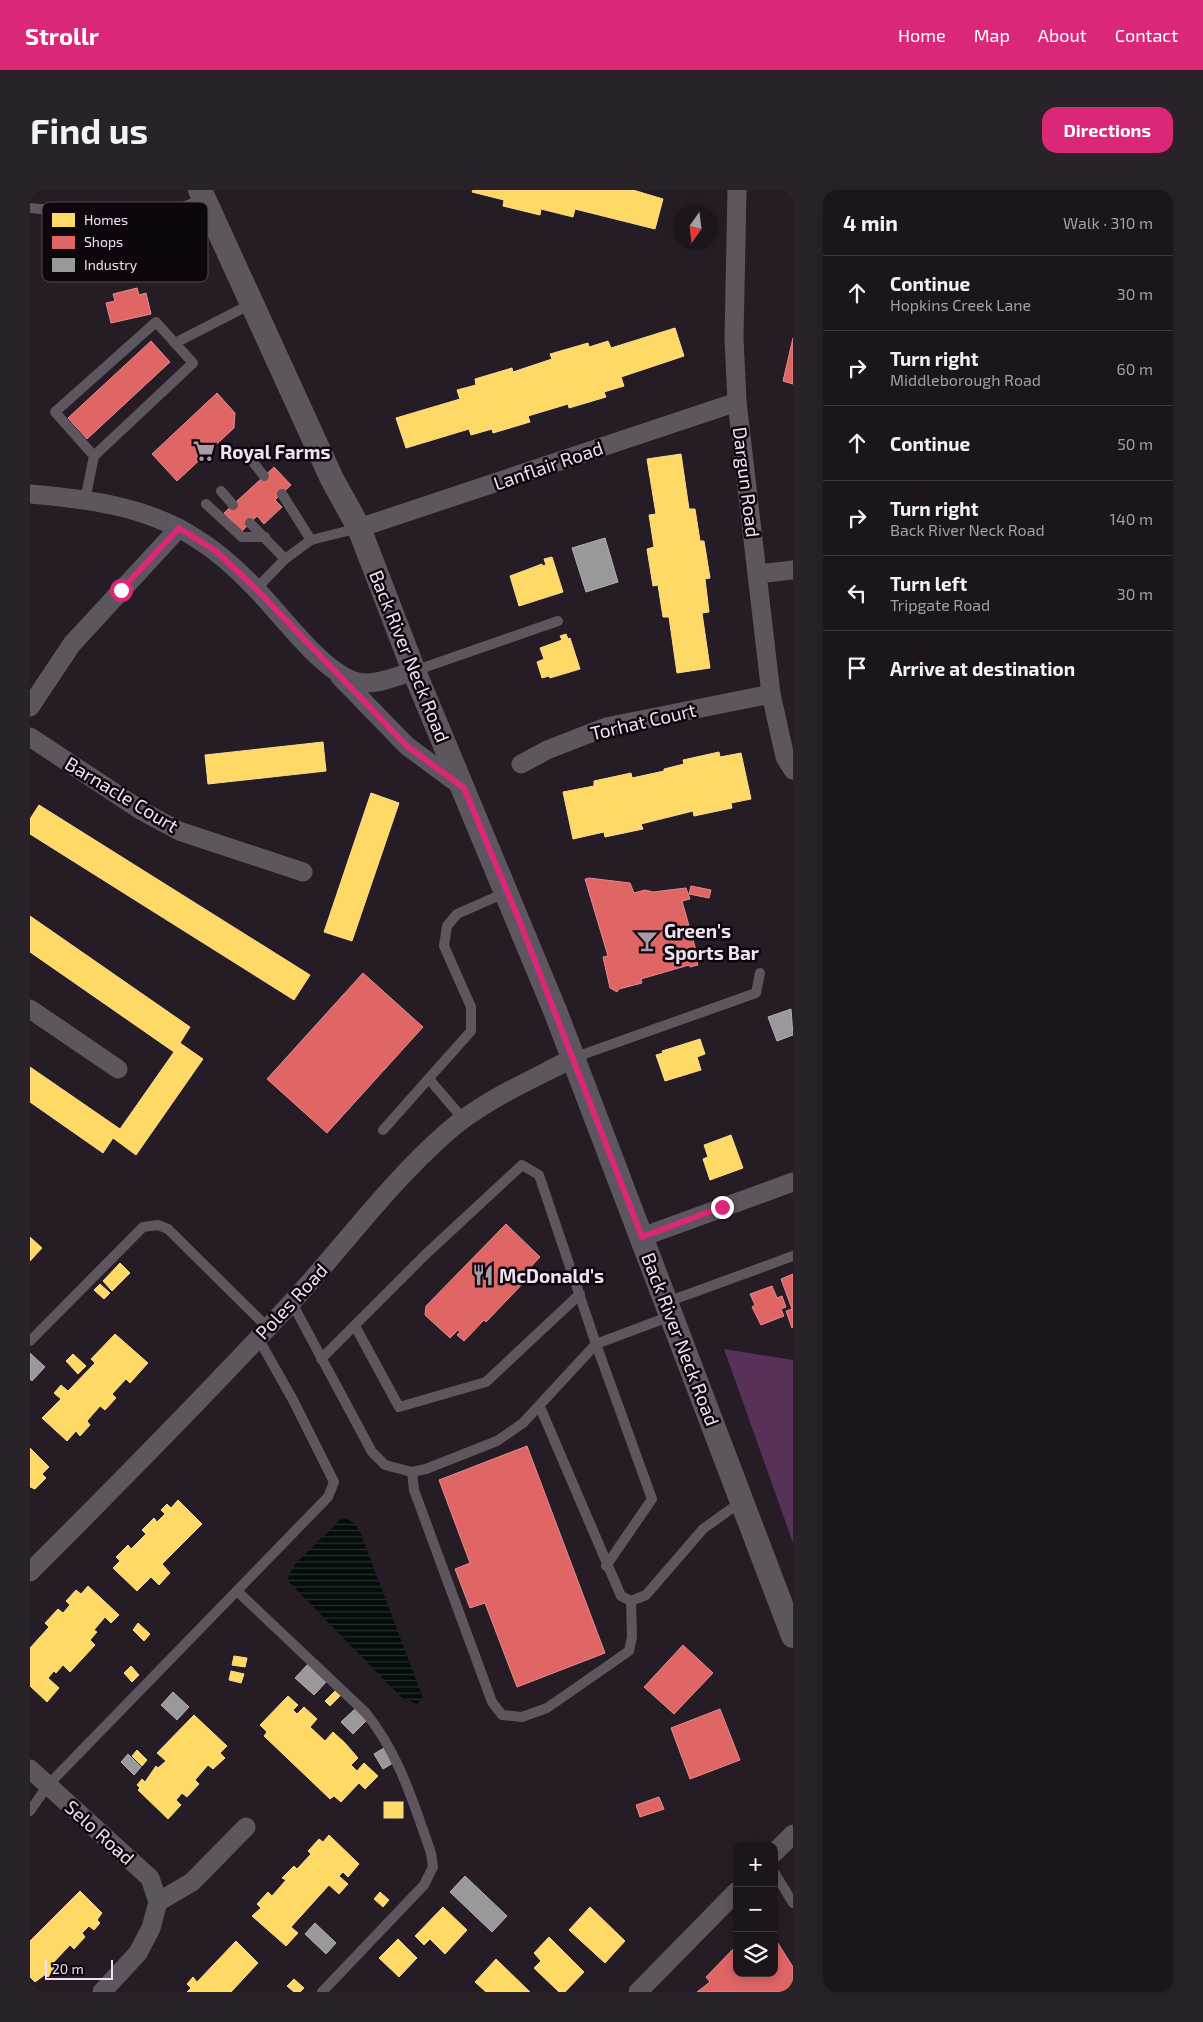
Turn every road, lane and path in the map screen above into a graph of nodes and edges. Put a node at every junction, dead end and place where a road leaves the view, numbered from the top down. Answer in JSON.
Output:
{"nodes":[{"id":1,"x":737,"y":190,"type":"edge"},
{"id":2,"x":202,"y":194,"type":"edge"},
{"id":3,"x":186,"y":202,"type":"edge"},
{"id":4,"x":208,"y":207,"type":"edge"},
{"id":5,"x":251,"y":304,"type":"junction"},
{"id":6,"x":175,"y":343,"type":"junction"},
{"id":7,"x":737,"y":402,"type":"junction"},
{"id":8,"x":94,"y":456,"type":"junction"},
{"id":9,"x":252,"y":461,"type":"dead end"},
{"id":10,"x":264,"y":476,"type":"dead end"},
{"id":11,"x":221,"y":491,"type":"dead end"},
{"id":12,"x":30,"y":494,"type":"edge"},
{"id":13,"x":282,"y":494,"type":"dead end"},
{"id":14,"x":85,"y":500,"type":"junction"},
{"id":15,"x":206,"y":504,"type":"dead end"},
{"id":16,"x":234,"y":505,"type":"dead end"},
{"id":17,"x":250,"y":523,"type":"dead end"},
{"id":18,"x":179,"y":528,"type":"junction"},
{"id":19,"x":359,"y":528,"type":"junction"},
{"id":20,"x":265,"y":537,"type":"junction"},
{"id":21,"x":311,"y":540,"type":"junction"},
{"id":22,"x":285,"y":559,"type":"junction"},
{"id":23,"x":793,"y":570,"type":"edge"},
{"id":24,"x":758,"y":574,"type":"junction"},
{"id":25,"x":256,"y":589,"type":"junction"},
{"id":26,"x":558,"y":621,"type":"dead end"},
{"id":27,"x":332,"y":669,"type":"junction"},
{"id":28,"x":414,"y":671,"type":"junction"},
{"id":29,"x":771,"y":694,"type":"junction"},
{"id":30,"x":30,"y":707,"type":"edge"},
{"id":31,"x":30,"y":737,"type":"edge"},
{"id":32,"x":521,"y":764,"type":"dead end"},
{"id":33,"x":793,"y":770,"type":"edge"},
{"id":34,"x":464,"y":788,"type":"junction"},
{"id":35,"x":303,"y":872,"type":"dead end"},
{"id":36,"x":507,"y":892,"type":"junction"},
{"id":37,"x":760,"y":973,"type":"dead end"},
{"id":38,"x":30,"y":1009,"type":"edge"},
{"id":39,"x":573,"y":1058,"type":"junction"},
{"id":40,"x":118,"y":1069,"type":"dead end"},
{"id":41,"x":429,"y":1079,"type":"junction"},
{"id":42,"x":464,"y":1120,"type":"junction"},
{"id":43,"x":383,"y":1130,"type":"dead end"},
{"id":44,"x":793,"y":1182,"type":"edge"},
{"id":45,"x":642,"y":1237,"type":"junction"},
{"id":46,"x":793,"y":1256,"type":"edge"},
{"id":47,"x":580,"y":1294,"type":"junction"},
{"id":48,"x":292,"y":1303,"type":"junction"},
{"id":49,"x":669,"y":1309,"type":"junction"},
{"id":50,"x":355,"y":1326,"type":"junction"},
{"id":51,"x":263,"y":1333,"type":"junction"},
{"id":52,"x":30,"y":1341,"type":"edge"},
{"id":53,"x":596,"y":1344,"type":"junction"},
{"id":54,"x":321,"y":1359,"type":"junction"},
{"id":55,"x":540,"y":1407,"type":"junction"},
{"id":56,"x":412,"y":1472,"type":"junction"},
{"id":57,"x":742,"y":1500,"type":"junction"},
{"id":58,"x":606,"y":1566,"type":"junction"},
{"id":59,"x":30,"y":1572,"type":"edge"},
{"id":60,"x":237,"y":1591,"type":"junction"},
{"id":61,"x":631,"y":1601,"type":"junction"},
{"id":62,"x":793,"y":1636,"type":"edge"},
{"id":63,"x":30,"y":1769,"type":"edge"},
{"id":64,"x":48,"y":1785,"type":"junction"},
{"id":65,"x":30,"y":1811,"type":"edge"},
{"id":66,"x":246,"y":1827,"type":"dead end"},
{"id":67,"x":793,"y":1834,"type":"edge"},
{"id":68,"x":778,"y":1849,"type":"edge"},
{"id":69,"x":778,"y":1876,"type":"edge"},
{"id":70,"x":790,"y":1890,"type":"edge"},
{"id":71,"x":733,"y":1895,"type":"edge"},
{"id":72,"x":158,"y":1902,"type":"junction"},
{"id":73,"x":793,"y":1903,"type":"edge"},
{"id":74,"x":102,"y":1992,"type":"edge"},
{"id":75,"x":322,"y":1992,"type":"edge"},
{"id":76,"x":638,"y":1992,"type":"edge"}],
"edges":[{"from":1,"to":7,"type":"street","name":"Dargun Road"},
{"from":2,"to":3,"type":"lane"},
{"from":4,"to":5,"type":"street","name":"Back River Neck Road"},
{"from":5,"to":6,"type":"lane"},
{"from":5,"to":19,"type":"street","name":"Back River Neck Road"},
{"from":6,"to":8,"type":"lane"},
{"from":6,"to":8,"type":"lane"},
{"from":7,"to":19,"type":"street","name":"Lanflair Road"},
{"from":7,"to":24,"type":"street","name":"Dargun Road"},
{"from":8,"to":14,"type":"lane"},
{"from":9,"to":10,"type":"lane"},
{"from":11,"to":16,"type":"lane"},
{"from":12,"to":14,"type":"street"},
{"from":13,"to":21,"type":"lane"},
{"from":14,"to":18,"type":"street"},
{"from":15,"to":20,"type":"lane"},
{"from":17,"to":20,"type":"lane"},
{"from":18,"to":25,"type":"street"},
{"from":18,"to":30,"type":"street"},
{"from":19,"to":21,"type":"lane"},
{"from":19,"to":28,"type":"street","name":"Back River Neck Road"},
{"from":20,"to":22,"type":"lane"},
{"from":21,"to":22,"type":"lane"},
{"from":22,"to":25,"type":"lane"},
{"from":23,"to":24,"type":"street"},
{"from":24,"to":29,"type":"street","name":"Dargun Road"},
{"from":25,"to":27,"type":"street"},
{"from":26,"to":28,"type":"lane"},
{"from":27,"to":28,"type":"street"},
{"from":27,"to":34,"type":"street"},
{"from":28,"to":34,"type":"street","name":"Back River Neck Road"},
{"from":29,"to":32,"type":"street","name":"Torhat Court"},
{"from":29,"to":33,"type":"street","name":"Dargun Road"},
{"from":31,"to":35,"type":"street","name":"Barnacle Court"},
{"from":34,"to":36,"type":"street","name":"Back River Neck Road"},
{"from":36,"to":39,"type":"street","name":"Back River Neck Road"},
{"from":36,"to":41,"type":"lane"},
{"from":37,"to":39,"type":"lane"},
{"from":38,"to":40,"type":"street"},
{"from":39,"to":42,"type":"street","name":"Poles Road"},
{"from":39,"to":45,"type":"street","name":"Back River Neck Road"},
{"from":41,"to":42,"type":"lane"},
{"from":41,"to":43,"type":"lane"},
{"from":42,"to":48,"type":"street","name":"Poles Road"},
{"from":44,"to":45,"type":"street"},
{"from":45,"to":49,"type":"street","name":"Back River Neck Road"},
{"from":46,"to":49,"type":"lane"},
{"from":47,"to":50,"type":"lane"},
{"from":47,"to":50,"type":"lane"},
{"from":47,"to":53,"type":"lane"},
{"from":48,"to":51,"type":"street","name":"Poles Road"},
{"from":48,"to":54,"type":"lane"},
{"from":49,"to":53,"type":"lane"},
{"from":49,"to":57,"type":"street","name":"Back River Neck Road"},
{"from":50,"to":54,"type":"lane"},
{"from":51,"to":52,"type":"lane"},
{"from":51,"to":59,"type":"street","name":"Poles Road"},
{"from":51,"to":60,"type":"lane"},
{"from":53,"to":55,"type":"lane"},
{"from":53,"to":58,"type":"lane"},
{"from":54,"to":56,"type":"lane"},
{"from":55,"to":56,"type":"lane"},
{"from":55,"to":58,"type":"lane"},
{"from":56,"to":61,"type":"lane"},
{"from":57,"to":61,"type":"lane"},
{"from":57,"to":62,"type":"street","name":"Back River Neck Road"},
{"from":58,"to":61,"type":"lane"},
{"from":60,"to":64,"type":"lane"},
{"from":60,"to":75,"type":"lane"},
{"from":63,"to":64,"type":"street","name":"Selo Road"},
{"from":64,"to":65,"type":"lane"},
{"from":64,"to":72,"type":"street","name":"Selo Road"},
{"from":66,"to":72,"type":"street"},
{"from":67,"to":68,"type":"street"},
{"from":69,"to":70,"type":"lane"},
{"from":70,"to":73,"type":"lane"},
{"from":71,"to":76,"type":"street"},
{"from":72,"to":74,"type":"street"}]}
